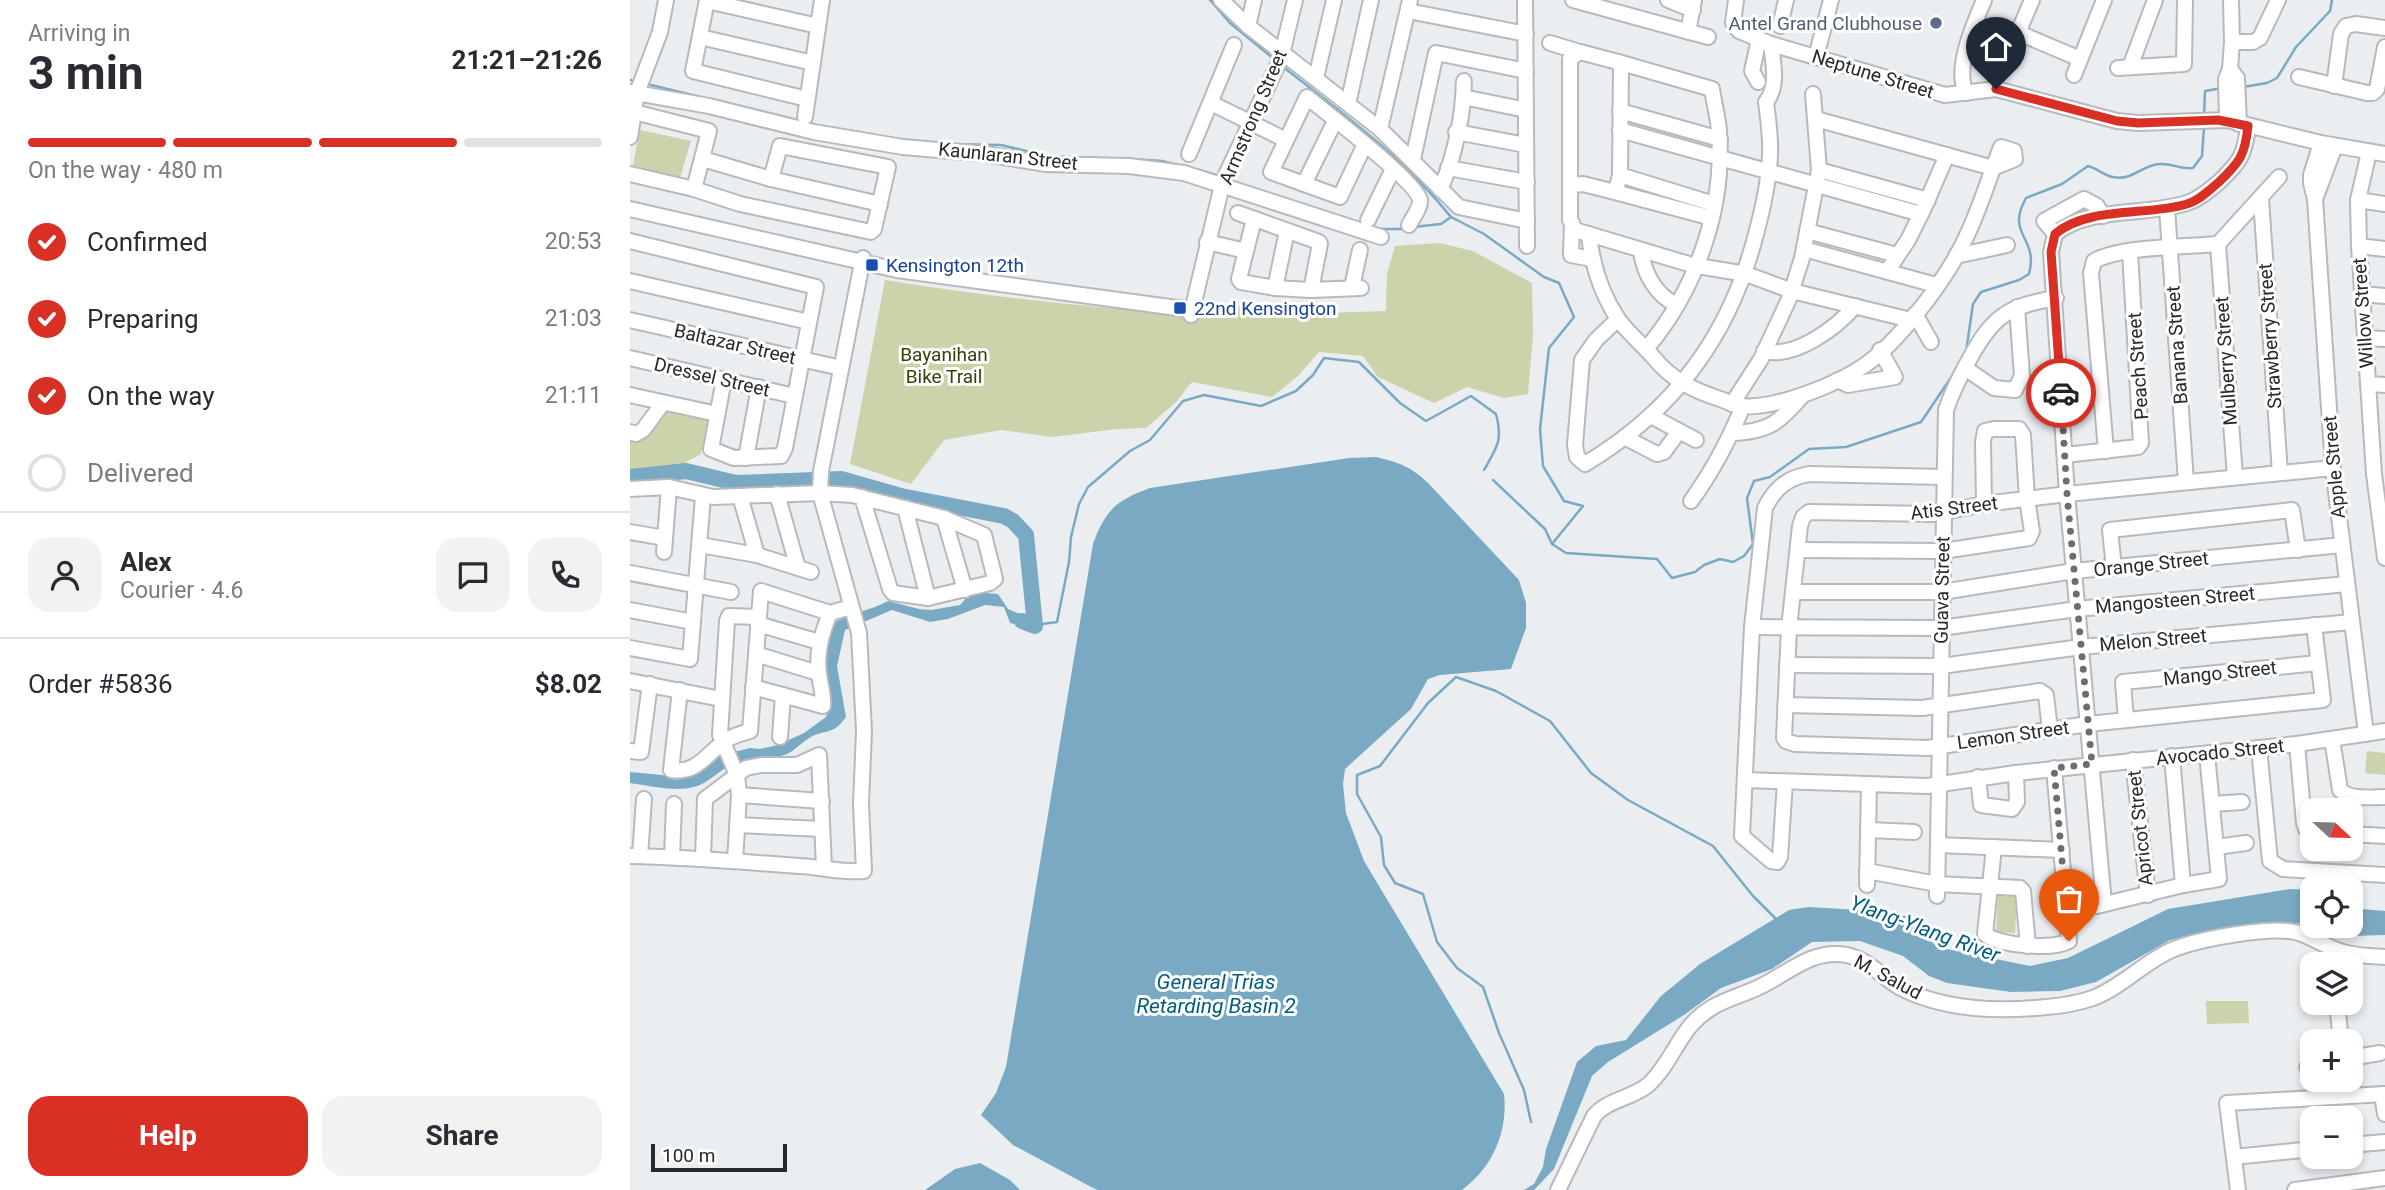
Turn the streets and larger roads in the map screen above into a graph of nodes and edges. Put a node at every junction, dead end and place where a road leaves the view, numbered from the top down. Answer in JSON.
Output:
{"nodes":[{"id":1,"x":666,"y":0,"type":"edge"},
{"id":2,"x":822,"y":0,"type":"edge"},
{"id":3,"x":1221,"y":0,"type":"edge"},
{"id":4,"x":1254,"y":0,"type":"edge"},
{"id":5,"x":1294,"y":0,"type":"edge"},
{"id":6,"x":1334,"y":0,"type":"edge"},
{"id":7,"x":1371,"y":0,"type":"edge"},
{"id":8,"x":1525,"y":0,"type":"edge"},
{"id":9,"x":1573,"y":0,"type":"edge"},
{"id":10,"x":1668,"y":0,"type":"edge"},
{"id":11,"x":1736,"y":0,"type":"edge"},
{"id":12,"x":1786,"y":0,"type":"edge"},
{"id":13,"x":1831,"y":0,"type":"edge"},
{"id":14,"x":1984,"y":0,"type":"edge"},
{"id":15,"x":2032,"y":0,"type":"edge"},
{"id":16,"x":2104,"y":0,"type":"edge"},
{"id":17,"x":2155,"y":0,"type":"edge"},
{"id":18,"x":2185,"y":0,"type":"edge"},
{"id":19,"x":2231,"y":0,"type":"edge"},
{"id":20,"x":2278,"y":0,"type":"edge"},
{"id":21,"x":707,"y":1,"type":"edge"},
{"id":22,"x":1590,"y":2,"type":"edge"},
{"id":23,"x":1693,"y":5,"type":"edge"},
{"id":24,"x":1409,"y":6,"type":"edge"},
{"id":25,"x":818,"y":26,"type":"junction"},
{"id":26,"x":1248,"y":26,"type":"junction"},
{"id":27,"x":1780,"y":26,"type":"dead end"},
{"id":28,"x":2385,"y":28,"type":"edge"},
{"id":29,"x":1688,"y":32,"type":"junction"},
{"id":30,"x":2019,"y":33,"type":"junction"},
{"id":31,"x":1525,"y":34,"type":"junction"},
{"id":32,"x":700,"y":37,"type":"junction"},
{"id":33,"x":1708,"y":37,"type":"dead end"},
{"id":34,"x":1765,"y":41,"type":"junction"},
{"id":35,"x":2232,"y":42,"type":"junction"},
{"id":36,"x":1550,"y":43,"type":"dead end"},
{"id":37,"x":1234,"y":45,"type":"dead end"},
{"id":38,"x":2385,"y":47,"type":"edge"},
{"id":39,"x":1580,"y":52,"type":"junction"},
{"id":40,"x":2008,"y":56,"type":"dead end"},
{"id":41,"x":1816,"y":57,"type":"junction"},
{"id":42,"x":2080,"y":59,"type":"junction"},
{"id":43,"x":1280,"y":60,"type":"junction"},
{"id":44,"x":1618,"y":62,"type":"junction"},
{"id":45,"x":813,"y":63,"type":"junction"},
{"id":46,"x":1526,"y":71,"type":"junction"},
{"id":47,"x":1773,"y":73,"type":"junction"},
{"id":48,"x":2074,"y":75,"type":"dead end"},
{"id":49,"x":2299,"y":77,"type":"dead end"},
{"id":50,"x":1316,"y":78,"type":"junction"},
{"id":51,"x":1464,"y":81,"type":"dead end"},
{"id":52,"x":1758,"y":82,"type":"junction"},
{"id":53,"x":2334,"y":86,"type":"junction"},
{"id":54,"x":637,"y":87,"type":"edge"},
{"id":55,"x":1966,"y":93,"type":"junction"},
{"id":56,"x":1813,"y":94,"type":"dead end"},
{"id":57,"x":1464,"y":97,"type":"junction"},
{"id":58,"x":807,"y":99,"type":"junction"},
{"id":59,"x":1766,"y":102,"type":"junction"},
{"id":60,"x":1210,"y":103,"type":"junction"},
{"id":61,"x":1348,"y":104,"type":"junction"},
{"id":62,"x":1526,"y":110,"type":"junction"},
{"id":63,"x":1620,"y":111,"type":"junction"},
{"id":64,"x":634,"y":112,"type":"junction"},
{"id":65,"x":805,"y":117,"type":"dead end"},
{"id":66,"x":1816,"y":119,"type":"junction"},
{"id":67,"x":1335,"y":121,"type":"junction"},
{"id":68,"x":1251,"y":122,"type":"junction"},
{"id":69,"x":2233,"y":123,"type":"junction"},
{"id":70,"x":1380,"y":129,"type":"junction"},
{"id":71,"x":1620,"y":130,"type":"junction"},
{"id":72,"x":1456,"y":132,"type":"junction"},
{"id":73,"x":630,"y":137,"type":"edge"},
{"id":74,"x":1286,"y":139,"type":"junction"},
{"id":75,"x":1720,"y":139,"type":"junction"},
{"id":76,"x":1365,"y":144,"type":"junction"},
{"id":77,"x":2328,"y":144,"type":"junction"},
{"id":78,"x":1527,"y":145,"type":"junction"},
{"id":79,"x":2369,"y":152,"type":"junction"},
{"id":80,"x":1189,"y":154,"type":"dead end"},
{"id":81,"x":2385,"y":154,"type":"edge"},
{"id":82,"x":1947,"y":155,"type":"junction"},
{"id":83,"x":1720,"y":157,"type":"junction"},
{"id":84,"x":703,"y":159,"type":"junction"},
{"id":85,"x":1413,"y":159,"type":"junction"},
{"id":86,"x":1448,"y":167,"type":"junction"},
{"id":87,"x":1393,"y":169,"type":"junction"},
{"id":88,"x":1769,"y":170,"type":"junction"},
{"id":89,"x":1819,"y":170,"type":"junction"},
{"id":90,"x":630,"y":174,"type":"edge"},
{"id":91,"x":1620,"y":175,"type":"junction"},
{"id":92,"x":2279,"y":177,"type":"dead end"},
{"id":93,"x":771,"y":179,"type":"junction"},
{"id":94,"x":1527,"y":182,"type":"junction"},
{"id":95,"x":1222,"y":184,"type":"junction"},
{"id":96,"x":1304,"y":184,"type":"junction"},
{"id":97,"x":1570,"y":185,"type":"junction"},
{"id":98,"x":1816,"y":185,"type":"junction"},
{"id":99,"x":694,"y":189,"type":"junction"},
{"id":100,"x":1440,"y":189,"type":"junction"},
{"id":101,"x":1611,"y":191,"type":"junction"},
{"id":102,"x":1928,"y":200,"type":"junction"},
{"id":103,"x":2261,"y":200,"type":"junction"},
{"id":104,"x":2358,"y":200,"type":"junction"},
{"id":105,"x":880,"y":204,"type":"junction"},
{"id":106,"x":2385,"y":204,"type":"edge"},
{"id":107,"x":2167,"y":208,"type":"junction"},
{"id":108,"x":630,"y":209,"type":"edge"},
{"id":109,"x":1713,"y":211,"type":"junction"},
{"id":110,"x":1238,"y":213,"type":"dead end"},
{"id":111,"x":1921,"y":214,"type":"junction"},
{"id":112,"x":2103,"y":216,"type":"junction"},
{"id":113,"x":1254,"y":219,"type":"junction"},
{"id":114,"x":1368,"y":220,"type":"dead end"},
{"id":115,"x":1527,"y":221,"type":"junction"},
{"id":116,"x":1572,"y":223,"type":"junction"},
{"id":117,"x":1409,"y":225,"type":"dead end"},
{"id":118,"x":1970,"y":229,"type":"junction"},
{"id":119,"x":1287,"y":231,"type":"junction"},
{"id":120,"x":1807,"y":231,"type":"junction"},
{"id":121,"x":1589,"y":234,"type":"junction"},
{"id":122,"x":2055,"y":234,"type":"junction"},
{"id":123,"x":1381,"y":237,"type":"dead end"},
{"id":124,"x":630,"y":241,"type":"edge"},
{"id":125,"x":1207,"y":242,"type":"junction"},
{"id":126,"x":2218,"y":244,"type":"junction"},
{"id":127,"x":2007,"y":245,"type":"dead end"},
{"id":128,"x":1527,"y":246,"type":"dead end"},
{"id":129,"x":2359,"y":246,"type":"junction"},
{"id":130,"x":1804,"y":248,"type":"junction"},
{"id":131,"x":2170,"y":248,"type":"junction"},
{"id":132,"x":2385,"y":249,"type":"edge"},
{"id":133,"x":1360,"y":250,"type":"dead end"},
{"id":134,"x":1642,"y":250,"type":"junction"},
{"id":135,"x":1984,"y":250,"type":"junction"},
{"id":136,"x":1246,"y":251,"type":"junction"},
{"id":137,"x":2130,"y":252,"type":"junction"},
{"id":138,"x":1897,"y":256,"type":"junction"},
{"id":139,"x":1956,"y":256,"type":"junction"},
{"id":140,"x":1592,"y":259,"type":"junction"},
{"id":141,"x":862,"y":261,"type":"junction"},
{"id":142,"x":1697,"y":266,"type":"junction"},
{"id":143,"x":1888,"y":270,"type":"junction"},
{"id":144,"x":1746,"y":274,"type":"junction"},
{"id":145,"x":630,"y":281,"type":"edge"},
{"id":146,"x":1936,"y":285,"type":"junction"},
{"id":147,"x":1275,"y":288,"type":"junction"},
{"id":148,"x":1311,"y":290,"type":"junction"},
{"id":149,"x":1792,"y":291,"type":"junction"},
{"id":150,"x":2362,"y":294,"type":"junction"},
{"id":151,"x":2385,"y":296,"type":"edge"},
{"id":152,"x":2056,"y":298,"type":"junction"},
{"id":153,"x":1677,"y":305,"type":"junction"},
{"id":154,"x":1855,"y":306,"type":"junction"},
{"id":155,"x":2017,"y":307,"type":"junction"},
{"id":156,"x":1913,"y":317,"type":"junction"},
{"id":157,"x":1618,"y":319,"type":"junction"},
{"id":158,"x":630,"y":320,"type":"edge"},
{"id":159,"x":809,"y":322,"type":"junction"},
{"id":160,"x":2365,"y":338,"type":"junction"},
{"id":161,"x":2385,"y":339,"type":"edge"},
{"id":162,"x":1931,"y":342,"type":"dead end"},
{"id":163,"x":1646,"y":349,"type":"junction"},
{"id":164,"x":1880,"y":350,"type":"junction"},
{"id":165,"x":1765,"y":351,"type":"junction"},
{"id":166,"x":630,"y":358,"type":"edge"},
{"id":167,"x":802,"y":359,"type":"junction"},
{"id":168,"x":841,"y":368,"type":"junction"},
{"id":169,"x":1965,"y":368,"type":"junction"},
{"id":170,"x":724,"y":379,"type":"junction"},
{"id":171,"x":1838,"y":380,"type":"junction"},
{"id":172,"x":1682,"y":383,"type":"junction"},
{"id":173,"x":2368,"y":384,"type":"junction"},
{"id":174,"x":2385,"y":385,"type":"edge"},
{"id":175,"x":759,"y":387,"type":"junction"},
{"id":176,"x":1804,"y":394,"type":"junction"},
{"id":177,"x":630,"y":395,"type":"edge"},
{"id":178,"x":794,"y":396,"type":"junction"},
{"id":179,"x":663,"y":403,"type":"junction"},
{"id":180,"x":1738,"y":405,"type":"junction"},
{"id":181,"x":717,"y":414,"type":"junction"},
{"id":182,"x":1651,"y":416,"type":"junction"},
{"id":183,"x":1679,"y":431,"type":"junction"},
{"id":184,"x":630,"y":432,"type":"edge"},
{"id":185,"x":1732,"y":433,"type":"junction"},
{"id":186,"x":1626,"y":438,"type":"junction"},
{"id":187,"x":1696,"y":440,"type":"dead end"},
{"id":188,"x":2106,"y":451,"type":"junction"},
{"id":189,"x":2065,"y":454,"type":"junction"},
{"id":190,"x":746,"y":458,"type":"junction"},
{"id":191,"x":2333,"y":468,"type":"junction"},
{"id":192,"x":2280,"y":473,"type":"junction"},
{"id":193,"x":1944,"y":477,"type":"junction"},
{"id":194,"x":2235,"y":477,"type":"junction"},
{"id":195,"x":2186,"y":482,"type":"junction"},
{"id":196,"x":669,"y":486,"type":"junction"},
{"id":197,"x":630,"y":489,"type":"edge"},
{"id":198,"x":820,"y":491,"type":"junction"},
{"id":199,"x":777,"y":494,"type":"junction"},
{"id":200,"x":2067,"y":494,"type":"junction"},
{"id":201,"x":703,"y":496,"type":"junction"},
{"id":202,"x":740,"y":496,"type":"junction"},
{"id":203,"x":862,"y":497,"type":"junction"},
{"id":204,"x":2026,"y":499,"type":"junction"},
{"id":205,"x":1698,"y":503,"type":"dead end"},
{"id":206,"x":1984,"y":504,"type":"junction"},
{"id":207,"x":905,"y":508,"type":"junction"},
{"id":208,"x":1944,"y":511,"type":"junction"},
{"id":209,"x":944,"y":517,"type":"junction"},
{"id":210,"x":630,"y":532,"type":"edge"},
{"id":211,"x":2383,"y":534,"type":"edge"},
{"id":212,"x":700,"y":545,"type":"junction"},
{"id":213,"x":2342,"y":545,"type":"junction"},
{"id":214,"x":1798,"y":550,"type":"junction"},
{"id":215,"x":2298,"y":550,"type":"junction"},
{"id":216,"x":1943,"y":551,"type":"junction"},
{"id":217,"x":757,"y":555,"type":"junction"},
{"id":218,"x":2385,"y":558,"type":"edge"},
{"id":219,"x":2113,"y":568,"type":"junction"},
{"id":220,"x":2074,"y":571,"type":"junction"},
{"id":221,"x":630,"y":573,"type":"edge"},
{"id":222,"x":2347,"y":584,"type":"junction"},
{"id":223,"x":696,"y":586,"type":"junction"},
{"id":224,"x":965,"y":590,"type":"junction"},
{"id":225,"x":731,"y":592,"type":"dead end"},
{"id":226,"x":1793,"y":592,"type":"junction"},
{"id":227,"x":1942,"y":592,"type":"junction"},
{"id":228,"x":928,"y":598,"type":"junction"},
{"id":229,"x":851,"y":609,"type":"junction"},
{"id":230,"x":2077,"y":609,"type":"junction"},
{"id":231,"x":630,"y":610,"type":"edge"},
{"id":232,"x":830,"y":613,"type":"junction"},
{"id":233,"x":759,"y":620,"type":"junction"},
{"id":234,"x":693,"y":622,"type":"junction"},
{"id":235,"x":2352,"y":622,"type":"junction"},
{"id":236,"x":2314,"y":625,"type":"junction"},
{"id":237,"x":1752,"y":627,"type":"junction"},
{"id":238,"x":1789,"y":628,"type":"junction"},
{"id":239,"x":1941,"y":628,"type":"junction"},
{"id":240,"x":820,"y":642,"type":"junction"},
{"id":241,"x":2081,"y":647,"type":"junction"},
{"id":242,"x":630,"y":648,"type":"edge"},
{"id":243,"x":756,"y":654,"type":"junction"},
{"id":244,"x":2318,"y":663,"type":"junction"},
{"id":245,"x":1787,"y":665,"type":"junction"},
{"id":246,"x":1941,"y":666,"type":"junction"},
{"id":247,"x":818,"y":673,"type":"junction"},
{"id":248,"x":630,"y":681,"type":"edge"},
{"id":249,"x":650,"y":684,"type":"junction"},
{"id":250,"x":753,"y":687,"type":"junction"},
{"id":251,"x":680,"y":690,"type":"junction"},
{"id":252,"x":783,"y":695,"type":"junction"},
{"id":253,"x":721,"y":699,"type":"junction"},
{"id":254,"x":1785,"y":705,"type":"junction"},
{"id":255,"x":1940,"y":705,"type":"junction"},
{"id":256,"x":2126,"y":720,"type":"junction"},
{"id":257,"x":2088,"y":724,"type":"junction"},
{"id":258,"x":2050,"y":730,"type":"junction"},
{"id":259,"x":2385,"y":731,"type":"edge"},
{"id":260,"x":2366,"y":734,"type":"junction"},
{"id":261,"x":780,"y":737,"type":"dead end"},
{"id":262,"x":2332,"y":739,"type":"junction"},
{"id":263,"x":1787,"y":741,"type":"joint"},
{"id":264,"x":2297,"y":744,"type":"junction"},
{"id":265,"x":1940,"y":745,"type":"junction"},
{"id":266,"x":2259,"y":748,"type":"junction"},
{"id":267,"x":630,"y":751,"type":"edge"},
{"id":268,"x":2207,"y":754,"type":"junction"},
{"id":269,"x":2172,"y":756,"type":"junction"},
{"id":270,"x":730,"y":759,"type":"junction"},
{"id":271,"x":2133,"y":760,"type":"junction"},
{"id":272,"x":2092,"y":764,"type":"junction"},
{"id":273,"x":2054,"y":768,"type":"junction"},
{"id":274,"x":2016,"y":772,"type":"junction"},
{"id":275,"x":1978,"y":777,"type":"junction"},
{"id":276,"x":1745,"y":780,"type":"junction"},
{"id":277,"x":1785,"y":782,"type":"junction"},
{"id":278,"x":1939,"y":785,"type":"junction"},
{"id":279,"x":1869,"y":786,"type":"junction"},
{"id":280,"x":739,"y":796,"type":"junction"},
{"id":281,"x":2385,"y":797,"type":"edge"},
{"id":282,"x":2305,"y":798,"type":"edge"},
{"id":283,"x":644,"y":799,"type":"dead end"},
{"id":284,"x":822,"y":801,"type":"junction"},
{"id":285,"x":2242,"y":802,"type":"dead end"},
{"id":286,"x":674,"y":804,"type":"dead end"},
{"id":287,"x":2212,"y":804,"type":"junction"},
{"id":288,"x":737,"y":825,"type":"junction"},
{"id":289,"x":822,"y":829,"type":"junction"},
{"id":290,"x":1869,"y":830,"type":"junction"},
{"id":291,"x":1914,"y":832,"type":"dead end"},
{"id":292,"x":2363,"y":835,"type":"edge"},
{"id":293,"x":2385,"y":836,"type":"edge"},
{"id":294,"x":2246,"y":843,"type":"dead end"},
{"id":295,"x":1938,"y":845,"type":"junction"},
{"id":296,"x":1994,"y":847,"type":"junction"},
{"id":297,"x":2216,"y":847,"type":"junction"},
{"id":298,"x":2062,"y":850,"type":"junction"},
{"id":299,"x":635,"y":856,"type":"edge"},
{"id":300,"x":672,"y":857,"type":"junction"},
{"id":301,"x":703,"y":858,"type":"junction"},
{"id":302,"x":735,"y":861,"type":"junction"},
{"id":303,"x":824,"y":867,"type":"junction"},
{"id":304,"x":2385,"y":874,"type":"edge"},
{"id":305,"x":2183,"y":885,"type":"junction"},
{"id":306,"x":1990,"y":887,"type":"junction"},
{"id":307,"x":1937,"y":890,"type":"junction"},
{"id":308,"x":2148,"y":895,"type":"junction"},
{"id":309,"x":2028,"y":946,"type":"junction"},
{"id":310,"x":2332,"y":952,"type":"edge"},
{"id":311,"x":2385,"y":957,"type":"edge"},
{"id":312,"x":2363,"y":958,"type":"edge"},
{"id":313,"x":2380,"y":1053,"type":"dead end"},
{"id":314,"x":2363,"y":1056,"type":"edge"},
{"id":315,"x":2384,"y":1094,"type":"edge"},
{"id":316,"x":2385,"y":1114,"type":"edge"},
{"id":317,"x":2385,"y":1142,"type":"edge"},
{"id":318,"x":2363,"y":1145,"type":"edge"},
{"id":319,"x":2300,"y":1150,"type":"edge"},
{"id":320,"x":2234,"y":1157,"type":"junction"},
{"id":321,"x":2385,"y":1178,"type":"edge"},
{"id":322,"x":1558,"y":1190,"type":"edge"},
{"id":323,"x":2238,"y":1190,"type":"edge"},
{"id":324,"x":2295,"y":1190,"type":"edge"}],
"edges":[{"from":1,"to":54,"type":"street"},
{"from":2,"to":25,"type":"street"},
{"from":3,"to":26,"type":"street"},
{"from":4,"to":26,"type":"street"},
{"from":5,"to":43,"type":"street","name":"Armstrong Street"},
{"from":6,"to":50,"type":"street"},
{"from":7,"to":61,"type":"street"},
{"from":8,"to":31,"type":"street"},
{"from":9,"to":22,"type":"street"},
{"from":10,"to":23,"type":"street"},
{"from":11,"to":34,"type":"street","name":"Neptune Street"},
{"from":12,"to":27,"type":"street"},
{"from":13,"to":41,"type":"street"},
{"from":14,"to":55,"type":"street"},
{"from":15,"to":30,"type":"street"},
{"from":16,"to":42,"type":"street"},
{"from":17,"to":18,"type":"street"},
{"from":19,"to":35,"type":"street"},
{"from":20,"to":35,"type":"street"},
{"from":21,"to":25,"type":"street"},
{"from":21,"to":32,"type":"street"},
{"from":22,"to":29,"type":"street"},
{"from":23,"to":29,"type":"street"},
{"from":24,"to":31,"type":"street"},
{"from":24,"to":70,"type":"street"},
{"from":25,"to":45,"type":"street"},
{"from":26,"to":43,"type":"street"},
{"from":28,"to":53,"type":"street"},
{"from":29,"to":33,"type":"street"},
{"from":30,"to":40,"type":"street"},
{"from":30,"to":42,"type":"street"},
{"from":31,"to":46,"type":"street"},
{"from":32,"to":45,"type":"street"},
{"from":32,"to":58,"type":"street"},
{"from":34,"to":41,"type":"street","name":"Neptune Street"},
{"from":34,"to":47,"type":"street"},
{"from":34,"to":52,"type":"street"},
{"from":35,"to":69,"type":"street"},
{"from":36,"to":39,"type":"street"},
{"from":37,"to":60,"type":"street"},
{"from":38,"to":53,"type":"street"},
{"from":39,"to":44,"type":"street"},
{"from":39,"to":97,"type":"street"},
{"from":41,"to":55,"type":"street","name":"Neptune Street"},
{"from":42,"to":48,"type":"street"},
{"from":43,"to":50,"type":"street"},
{"from":43,"to":68,"type":"street","name":"Armstrong Street"},
{"from":44,"to":63,"type":"street"},
{"from":44,"to":75,"type":"street"},
{"from":45,"to":58,"type":"street"},
{"from":46,"to":62,"type":"street"},
{"from":46,"to":85,"type":"street"},
{"from":47,"to":52,"type":"street"},
{"from":47,"to":59,"type":"street"},
{"from":49,"to":53,"type":"street"},
{"from":50,"to":61,"type":"street"},
{"from":51,"to":57,"type":"street"},
{"from":52,"to":59,"type":"street"},
{"from":54,"to":64,"type":"street"},
{"from":54,"to":95,"type":"street","name":"Kaunlaran Street"},
{"from":55,"to":69,"type":"street","name":"Neptune Street"},
{"from":56,"to":66,"type":"street"},
{"from":57,"to":62,"type":"street"},
{"from":57,"to":72,"type":"street"},
{"from":58,"to":65,"type":"street"},
{"from":59,"to":88,"type":"street"},
{"from":60,"to":68,"type":"street"},
{"from":60,"to":80,"type":"street"},
{"from":61,"to":70,"type":"street"},
{"from":62,"to":78,"type":"street"},
{"from":63,"to":71,"type":"street"},
{"from":63,"to":75,"type":"street"},
{"from":64,"to":73,"type":"street"},
{"from":64,"to":84,"type":"street"},
{"from":66,"to":82,"type":"street"},
{"from":66,"to":89,"type":"street"},
{"from":67,"to":74,"type":"street"},
{"from":67,"to":76,"type":"street"},
{"from":67,"to":96,"type":"street"},
{"from":68,"to":74,"type":"street"},
{"from":68,"to":95,"type":"street","name":"Armstrong Street"},
{"from":69,"to":77,"type":"street","name":"Neptune Street"},
{"from":69,"to":107,"type":"street"},
{"from":70,"to":85,"type":"street"},
{"from":71,"to":83,"type":"street"},
{"from":71,"to":91,"type":"street"},
{"from":72,"to":78,"type":"street"},
{"from":72,"to":86,"type":"street"},
{"from":74,"to":96,"type":"street"},
{"from":75,"to":83,"type":"street"},
{"from":76,"to":87,"type":"street"},
{"from":76,"to":96,"type":"street"},
{"from":77,"to":79,"type":"street","name":"Neptune Street"},
{"from":77,"to":191,"type":"street","name":"Apple Street"},
{"from":78,"to":94,"type":"street"},
{"from":79,"to":81,"type":"street","name":"Neptune Street"},
{"from":79,"to":104,"type":"street","name":"Willow Street"},
{"from":82,"to":102,"type":"street"},
{"from":82,"to":118,"type":"street"},
{"from":83,"to":88,"type":"street"},
{"from":83,"to":109,"type":"street"},
{"from":84,"to":93,"type":"street"},
{"from":84,"to":99,"type":"street"},
{"from":85,"to":100,"type":"street"},
{"from":86,"to":94,"type":"street"},
{"from":86,"to":100,"type":"street"},
{"from":87,"to":114,"type":"street"},
{"from":87,"to":117,"type":"street"},
{"from":88,"to":98,"type":"street"},
{"from":88,"to":144,"type":"street"},
{"from":89,"to":98,"type":"street"},
{"from":89,"to":102,"type":"street"},
{"from":90,"to":99,"type":"street"},
{"from":91,"to":101,"type":"street"},
{"from":91,"to":109,"type":"street"},
{"from":92,"to":103,"type":"street"},
{"from":93,"to":105,"type":"street"},
{"from":93,"to":105,"type":"street"},
{"from":94,"to":115,"type":"street"},
{"from":95,"to":123,"type":"street","name":"Kaunlaran Street"},
{"from":95,"to":125,"type":"street","name":"Armstrong Street"},
{"from":97,"to":101,"type":"street"},
{"from":97,"to":116,"type":"street"},
{"from":98,"to":111,"type":"street"},
{"from":98,"to":120,"type":"street"},
{"from":99,"to":105,"type":"street"},
{"from":100,"to":115,"type":"street"},
{"from":101,"to":109,"type":"street"},
{"from":102,"to":111,"type":"street"},
{"from":103,"to":126,"type":"street"},
{"from":103,"to":192,"type":"street","name":"Strawberry Street"},
{"from":104,"to":106,"type":"street"},
{"from":104,"to":129,"type":"street","name":"Willow Street"},
{"from":107,"to":112,"type":"street"},
{"from":107,"to":131,"type":"street","name":"Banana Street"},
{"from":108,"to":141,"type":"street"},
{"from":109,"to":142,"type":"street"},
{"from":110,"to":113,"type":"street"},
{"from":111,"to":138,"type":"street"},
{"from":112,"to":122,"type":"street"},
{"from":112,"to":122,"type":"street"},
{"from":113,"to":119,"type":"street"},
{"from":113,"to":136,"type":"street"},
{"from":115,"to":128,"type":"street"},
{"from":116,"to":121,"type":"street"},
{"from":116,"to":140,"type":"street"},
{"from":118,"to":135,"type":"street"},
{"from":118,"to":139,"type":"street"},
{"from":119,"to":147,"type":"street"},
{"from":119,"to":148,"type":"street"},
{"from":120,"to":130,"type":"street"},
{"from":120,"to":138,"type":"street"},
{"from":121,"to":134,"type":"street"},
{"from":121,"to":140,"type":"street"},
{"from":122,"to":152,"type":"street"},
{"from":124,"to":159,"type":"street"},
{"from":125,"to":136,"type":"street"},
{"from":125,"to":141,"type":"street","name":"Armstrong Street"},
{"from":126,"to":131,"type":"street"},
{"from":126,"to":194,"type":"street","name":"Mulberry Street"},
{"from":127,"to":135,"type":"street"},
{"from":129,"to":132,"type":"street"},
{"from":129,"to":150,"type":"street","name":"Willow Street"},
{"from":130,"to":143,"type":"street"},
{"from":130,"to":149,"type":"street"},
{"from":131,"to":137,"type":"street"},
{"from":131,"to":195,"type":"street","name":"Banana Street"},
{"from":133,"to":148,"type":"street"},
{"from":134,"to":142,"type":"street"},
{"from":134,"to":153,"type":"street"},
{"from":135,"to":139,"type":"street"},
{"from":136,"to":147,"type":"street"},
{"from":137,"to":188,"type":"street"},
{"from":137,"to":188,"type":"street","name":"Peach Street"},
{"from":138,"to":143,"type":"street"},
{"from":139,"to":146,"type":"street"},
{"from":140,"to":157,"type":"street"},
{"from":141,"to":168,"type":"street"},
{"from":142,"to":144,"type":"street"},
{"from":142,"to":153,"type":"street"},
{"from":143,"to":146,"type":"street"},
{"from":144,"to":149,"type":"street"},
{"from":144,"to":172,"type":"street"},
{"from":145,"to":159,"type":"street"},
{"from":146,"to":156,"type":"street"},
{"from":147,"to":148,"type":"street"},
{"from":149,"to":154,"type":"street"},
{"from":149,"to":165,"type":"street"},
{"from":150,"to":151,"type":"street"},
{"from":150,"to":160,"type":"street","name":"Willow Street"},
{"from":152,"to":155,"type":"street","name":"Guava Street"},
{"from":152,"to":189,"type":"street"},
{"from":153,"to":163,"type":"street"},
{"from":154,"to":156,"type":"street"},
{"from":154,"to":165,"type":"street"},
{"from":155,"to":169,"type":"street","name":"Guava Street"},
{"from":155,"to":169,"type":"street"},
{"from":156,"to":162,"type":"street"},
{"from":156,"to":164,"type":"street"},
{"from":157,"to":163,"type":"street"},
{"from":157,"to":186,"type":"street"},
{"from":158,"to":167,"type":"street","name":"Baltazar Street"},
{"from":159,"to":167,"type":"street"},
{"from":160,"to":161,"type":"street"},
{"from":160,"to":173,"type":"street","name":"Willow Street"},
{"from":163,"to":172,"type":"street"},
{"from":164,"to":171,"type":"street"},
{"from":164,"to":171,"type":"street"},
{"from":165,"to":180,"type":"street"},
{"from":166,"to":170,"type":"street","name":"Dressel Street"},
{"from":167,"to":168,"type":"street","name":"Baltazar Street"},
{"from":167,"to":178,"type":"street"},
{"from":168,"to":198,"type":"street"},
{"from":169,"to":193,"type":"street","name":"Guava Street"},
{"from":170,"to":175,"type":"street","name":"Dressel Street"},
{"from":170,"to":181,"type":"street"},
{"from":171,"to":176,"type":"street"},
{"from":172,"to":180,"type":"street"},
{"from":172,"to":182,"type":"street"},
{"from":173,"to":174,"type":"street"},
{"from":173,"to":211,"type":"street","name":"Willow Street"},
{"from":175,"to":178,"type":"street","name":"Dressel Street"},
{"from":175,"to":190,"type":"street"},
{"from":176,"to":180,"type":"street"},
{"from":176,"to":185,"type":"street"},
{"from":177,"to":179,"type":"street"},
{"from":178,"to":190,"type":"street"},
{"from":179,"to":181,"type":"street"},
{"from":179,"to":184,"type":"street"},
{"from":180,"to":185,"type":"street"},
{"from":181,"to":190,"type":"street"},
{"from":182,"to":183,"type":"street"},
{"from":182,"to":186,"type":"street"},
{"from":183,"to":186,"type":"street"},
{"from":183,"to":187,"type":"street"},
{"from":185,"to":205,"type":"street"},
{"from":188,"to":189,"type":"street","name":"Peach Street"},
{"from":189,"to":200,"type":"street"},
{"from":191,"to":192,"type":"street","name":"Atis Street"},
{"from":191,"to":213,"type":"street","name":"Apple Street"},
{"from":192,"to":194,"type":"street","name":"Atis Street"},
{"from":193,"to":208,"type":"street","name":"Guava Street"},
{"from":193,"to":237,"type":"street"},
{"from":194,"to":195,"type":"street","name":"Atis Street"},
{"from":195,"to":200,"type":"street","name":"Atis Street"},
{"from":196,"to":197,"type":"street"},
{"from":196,"to":201,"type":"street"},
{"from":196,"to":210,"type":"street"},
{"from":198,"to":199,"type":"street"},
{"from":198,"to":203,"type":"street"},
{"from":198,"to":229,"type":"street"},
{"from":199,"to":202,"type":"street"},
{"from":199,"to":217,"type":"street"},
{"from":200,"to":204,"type":"street","name":"Atis Street"},
{"from":200,"to":220,"type":"street"},
{"from":201,"to":202,"type":"street"},
{"from":201,"to":212,"type":"street"},
{"from":202,"to":217,"type":"street"},
{"from":203,"to":207,"type":"street"},
{"from":203,"to":228,"type":"street"},
{"from":204,"to":206,"type":"street","name":"Atis Street"},
{"from":204,"to":206,"type":"street"},
{"from":204,"to":216,"type":"street"},
{"from":206,"to":208,"type":"street","name":"Atis Street"},
{"from":207,"to":209,"type":"street"},
{"from":207,"to":228,"type":"street"},
{"from":208,"to":214,"type":"street","name":"Atis Street"},
{"from":208,"to":216,"type":"street","name":"Guava Street"},
{"from":209,"to":224,"type":"street"},
{"from":209,"to":224,"type":"street"},
{"from":211,"to":218,"type":"street","name":"Willow Street"},
{"from":212,"to":217,"type":"street"},
{"from":212,"to":223,"type":"street"},
{"from":213,"to":215,"type":"street","name":"Orange Street"},
{"from":213,"to":222,"type":"street","name":"Apple Street"},
{"from":214,"to":216,"type":"street"},
{"from":214,"to":226,"type":"street","name":"Atis Street"},
{"from":215,"to":219,"type":"street","name":"Orange Street"},
{"from":215,"to":219,"type":"street"},
{"from":216,"to":227,"type":"street","name":"Guava Street"},
{"from":219,"to":220,"type":"street","name":"Orange Street"},
{"from":220,"to":227,"type":"street","name":"Orange Street"},
{"from":220,"to":230,"type":"street"},
{"from":221,"to":223,"type":"street"},
{"from":222,"to":230,"type":"street","name":"Mangosteen Street"},
{"from":222,"to":235,"type":"street","name":"Apple Street"},
{"from":223,"to":225,"type":"street"},
{"from":223,"to":234,"type":"street"},
{"from":224,"to":228,"type":"street"},
{"from":226,"to":227,"type":"street","name":"Orange Street"},
{"from":226,"to":238,"type":"street","name":"Atis Street"},
{"from":227,"to":239,"type":"street","name":"Guava Street"},
{"from":229,"to":232,"type":"street"},
{"from":229,"to":303,"type":"street"},
{"from":230,"to":239,"type":"street","name":"Mangosteen Street"},
{"from":230,"to":241,"type":"street"},
{"from":231,"to":234,"type":"street"},
{"from":232,"to":233,"type":"street"},
{"from":232,"to":240,"type":"street"},
{"from":233,"to":240,"type":"street"},
{"from":233,"to":243,"type":"street"},
{"from":233,"to":253,"type":"street"},
{"from":234,"to":242,"type":"street"},
{"from":235,"to":236,"type":"street","name":"Melon Street"},
{"from":235,"to":260,"type":"street","name":"Apple Street"},
{"from":236,"to":241,"type":"street","name":"Melon Street"},
{"from":236,"to":244,"type":"street"},
{"from":237,"to":238,"type":"street","name":"Mangosteen Street"},
{"from":237,"to":276,"type":"street"},
{"from":238,"to":239,"type":"street","name":"Mangosteen Street"},
{"from":238,"to":245,"type":"street","name":"Atis Street"},
{"from":239,"to":246,"type":"street","name":"Guava Street"},
{"from":240,"to":247,"type":"street"},
{"from":241,"to":246,"type":"street","name":"Melon Street"},
{"from":241,"to":257,"type":"street"},
{"from":243,"to":247,"type":"street"},
{"from":243,"to":250,"type":"street"},
{"from":244,"to":256,"type":"street","name":"Mango Street"},
{"from":244,"to":256,"type":"street","name":"Lemon Street"},
{"from":245,"to":246,"type":"street","name":"Melon Street"},
{"from":245,"to":254,"type":"street","name":"Atis Street"},
{"from":246,"to":255,"type":"street","name":"Guava Street"},
{"from":247,"to":252,"type":"street"},
{"from":248,"to":249,"type":"street"},
{"from":249,"to":251,"type":"street"},
{"from":249,"to":267,"type":"street"},
{"from":250,"to":252,"type":"street"},
{"from":250,"to":270,"type":"street"},
{"from":251,"to":253,"type":"street"},
{"from":251,"to":270,"type":"street"},
{"from":252,"to":261,"type":"street"},
{"from":253,"to":270,"type":"street"},
{"from":254,"to":255,"type":"street"},
{"from":254,"to":263,"type":"street","name":"Atis Street"},
{"from":255,"to":258,"type":"street"},
{"from":255,"to":265,"type":"street","name":"Guava Street"},
{"from":256,"to":257,"type":"street","name":"Lemon Street"},
{"from":257,"to":258,"type":"street","name":"Lemon Street"},
{"from":257,"to":272,"type":"street"},
{"from":258,"to":265,"type":"street","name":"Lemon Street"},
{"from":259,"to":260,"type":"street","name":"Avocado Street"},
{"from":260,"to":262,"type":"street","name":"Avocado Street"},
{"from":262,"to":264,"type":"street","name":"Avocado Street"},
{"from":262,"to":281,"type":"street"},
{"from":263,"to":265,"type":"street","name":"Lemon Street"},
{"from":264,"to":266,"type":"street","name":"Avocado Street"},
{"from":264,"to":282,"type":"street"},
{"from":265,"to":278,"type":"street","name":"Guava Street"},
{"from":266,"to":268,"type":"street","name":"Avocado Street"},
{"from":266,"to":304,"type":"street"},
{"from":268,"to":269,"type":"street","name":"Avocado Street"},
{"from":268,"to":287,"type":"street"},
{"from":269,"to":271,"type":"street","name":"Avocado Street"},
{"from":269,"to":305,"type":"street"},
{"from":270,"to":280,"type":"street"},
{"from":270,"to":284,"type":"street"},
{"from":270,"to":301,"type":"street"},
{"from":271,"to":272,"type":"street","name":"Avocado Street"},
{"from":271,"to":308,"type":"street","name":"Apricot Street"},
{"from":272,"to":273,"type":"street","name":"Avocado Street"},
{"from":272,"to":308,"type":"street"},
{"from":273,"to":274,"type":"street","name":"Avocado Street"},
{"from":273,"to":298,"type":"street"},
{"from":274,"to":275,"type":"street","name":"Avocado Street"},
{"from":274,"to":275,"type":"street"},
{"from":275,"to":278,"type":"street","name":"Avocado Street"},
{"from":276,"to":277,"type":"street","name":"Avocado Street"},
{"from":276,"to":277,"type":"street"},
{"from":277,"to":279,"type":"street","name":"Avocado Street"},
{"from":278,"to":279,"type":"street","name":"Avocado Street"},
{"from":278,"to":295,"type":"street","name":"Guava Street"},
{"from":279,"to":290,"type":"street"},
{"from":280,"to":284,"type":"street"},
{"from":280,"to":288,"type":"street"},
{"from":283,"to":299,"type":"street"},
{"from":284,"to":289,"type":"street"},
{"from":285,"to":287,"type":"street"},
{"from":286,"to":300,"type":"street"},
{"from":287,"to":297,"type":"street"},
{"from":288,"to":289,"type":"street"},
{"from":288,"to":302,"type":"street"},
{"from":289,"to":303,"type":"street"},
{"from":290,"to":291,"type":"street"},
{"from":290,"to":307,"type":"street"},
{"from":292,"to":293,"type":"street"},
{"from":294,"to":297,"type":"street"},
{"from":295,"to":296,"type":"street"},
{"from":295,"to":307,"type":"street","name":"Guava Street"},
{"from":296,"to":298,"type":"street"},
{"from":296,"to":306,"type":"street"},
{"from":297,"to":305,"type":"street"},
{"from":298,"to":309,"type":"street"},
{"from":299,"to":300,"type":"street"},
{"from":300,"to":301,"type":"street"},
{"from":301,"to":302,"type":"street"},
{"from":302,"to":303,"type":"street"},
{"from":305,"to":308,"type":"street"},
{"from":306,"to":307,"type":"street"},
{"from":306,"to":309,"type":"street"},
{"from":306,"to":309,"type":"street"},
{"from":310,"to":322,"type":"street","name":"M. Salud"},
{"from":311,"to":312,"type":"street","name":"M. Salud"},
{"from":313,"to":314,"type":"street"},
{"from":315,"to":316,"type":"street"},
{"from":315,"to":320,"type":"street"},
{"from":317,"to":318,"type":"street"},
{"from":319,"to":320,"type":"street"},
{"from":320,"to":323,"type":"street"},
{"from":321,"to":324,"type":"street"}]}
